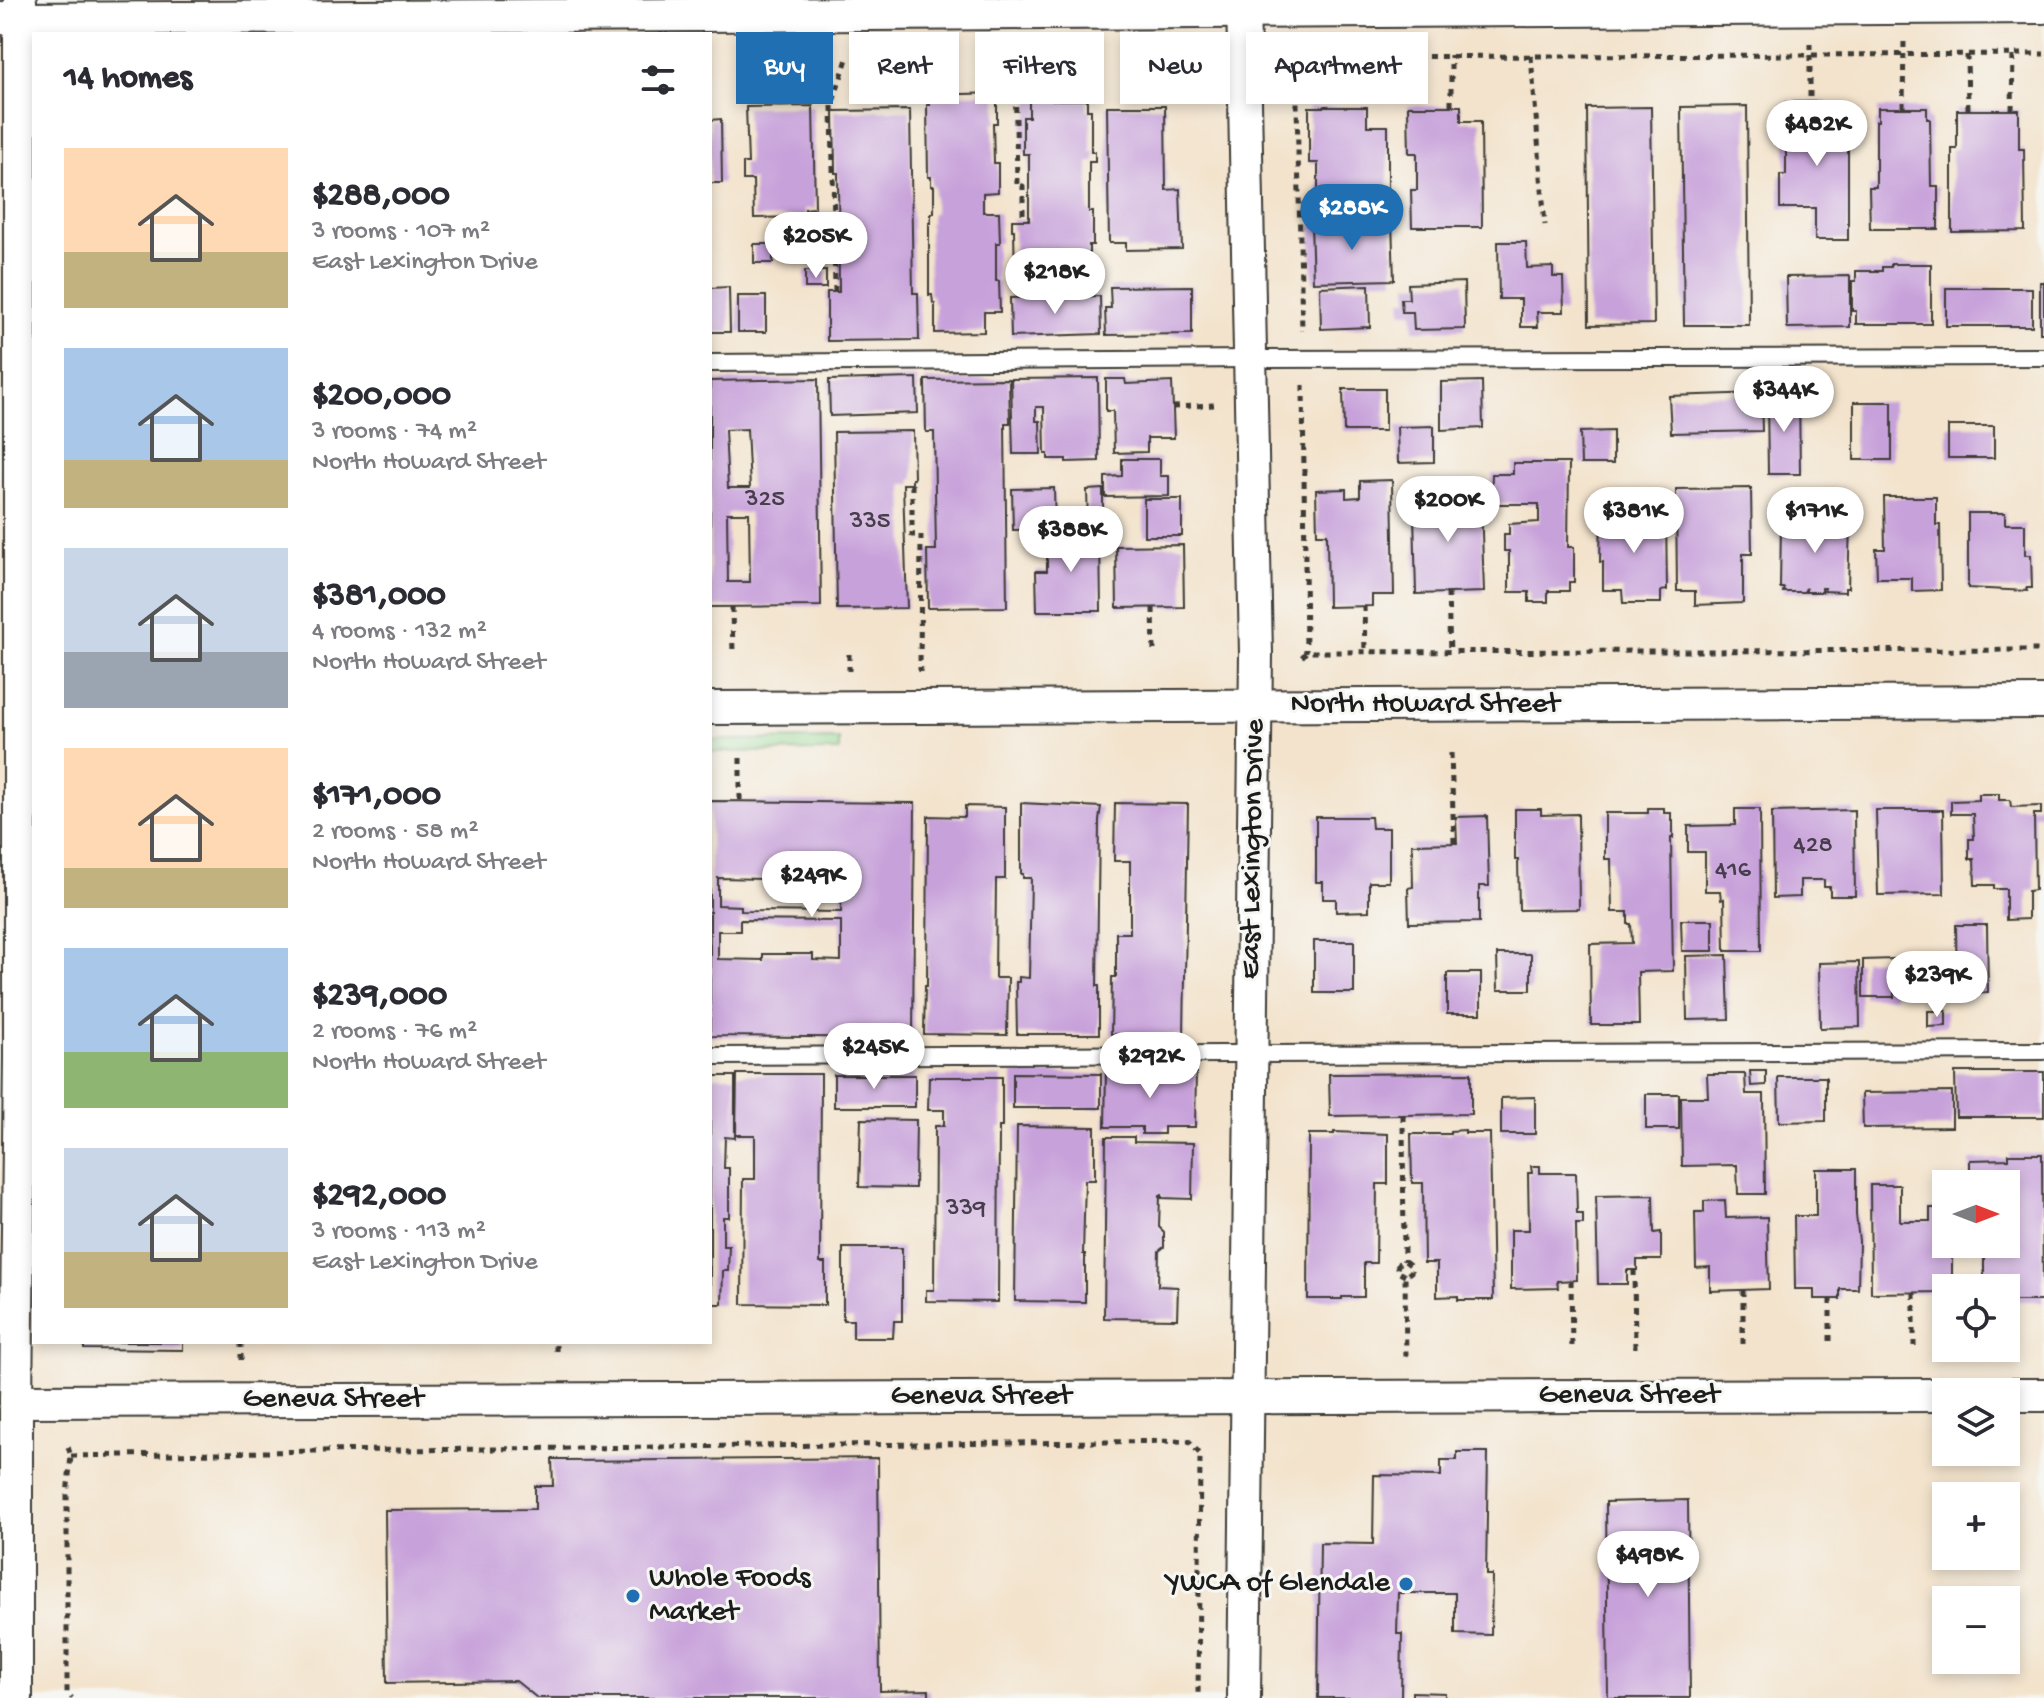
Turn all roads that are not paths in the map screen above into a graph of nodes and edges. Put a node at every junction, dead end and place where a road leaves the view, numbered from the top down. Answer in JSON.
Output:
{"nodes":[{"id":1,"x":1243,"y":6,"type":"edge"},
{"id":2,"x":2044,"y":7,"type":"edge"},
{"id":3,"x":13,"y":12,"type":"edge"},
{"id":4,"x":2044,"y":357,"type":"edge"},
{"id":5,"x":1252,"y":359,"type":"junction"},
{"id":6,"x":712,"y":363,"type":"edge"},
{"id":7,"x":28,"y":369,"type":"edge"},
{"id":8,"x":10,"y":434,"type":"edge"},
{"id":9,"x":2044,"y":702,"type":"edge"},
{"id":10,"x":1256,"y":705,"type":"junction"},
{"id":11,"x":712,"y":708,"type":"edge"},
{"id":12,"x":27,"y":711,"type":"edge"},
{"id":13,"x":2044,"y":1051,"type":"edge"},
{"id":14,"x":1251,"y":1054,"type":"junction"},
{"id":15,"x":712,"y":1056,"type":"edge"},
{"id":16,"x":27,"y":1057,"type":"edge"},
{"id":17,"x":1932,"y":1395,"type":"edge"},
{"id":18,"x":2020,"y":1395,"type":"edge"},
{"id":19,"x":2044,"y":1395,"type":"edge"},
{"id":20,"x":1248,"y":1396,"type":"junction"},
{"id":21,"x":16,"y":1401,"type":"junction"},
{"id":22,"x":16,"y":1698,"type":"edge"},
{"id":23,"x":1244,"y":1698,"type":"edge"}],
"edges":[{"from":1,"to":2,"type":"street"},
{"from":1,"to":3,"type":"street"},
{"from":1,"to":5,"type":"street","name":"East Lexington Drive"},
{"from":3,"to":7,"type":"street"},
{"from":4,"to":5,"type":"lane"},
{"from":5,"to":6,"type":"lane"},
{"from":5,"to":10,"type":"street","name":"East Lexington Drive"},
{"from":7,"to":8,"type":"street"},
{"from":8,"to":12,"type":"street"},
{"from":9,"to":10,"type":"street","name":"North Howard Street"},
{"from":10,"to":11,"type":"street","name":"North Howard Street"},
{"from":10,"to":14,"type":"street","name":"East Lexington Drive"},
{"from":12,"to":16,"type":"street"},
{"from":13,"to":14,"type":"lane"},
{"from":14,"to":15,"type":"lane"},
{"from":14,"to":20,"type":"street","name":"East Lexington Drive"},
{"from":16,"to":21,"type":"street"},
{"from":17,"to":20,"type":"street","name":"Geneva Street"},
{"from":18,"to":19,"type":"street"},
{"from":20,"to":21,"type":"street","name":"Geneva Street"},
{"from":20,"to":23,"type":"street","name":"East Lexington Drive"},
{"from":21,"to":22,"type":"street"}]}
